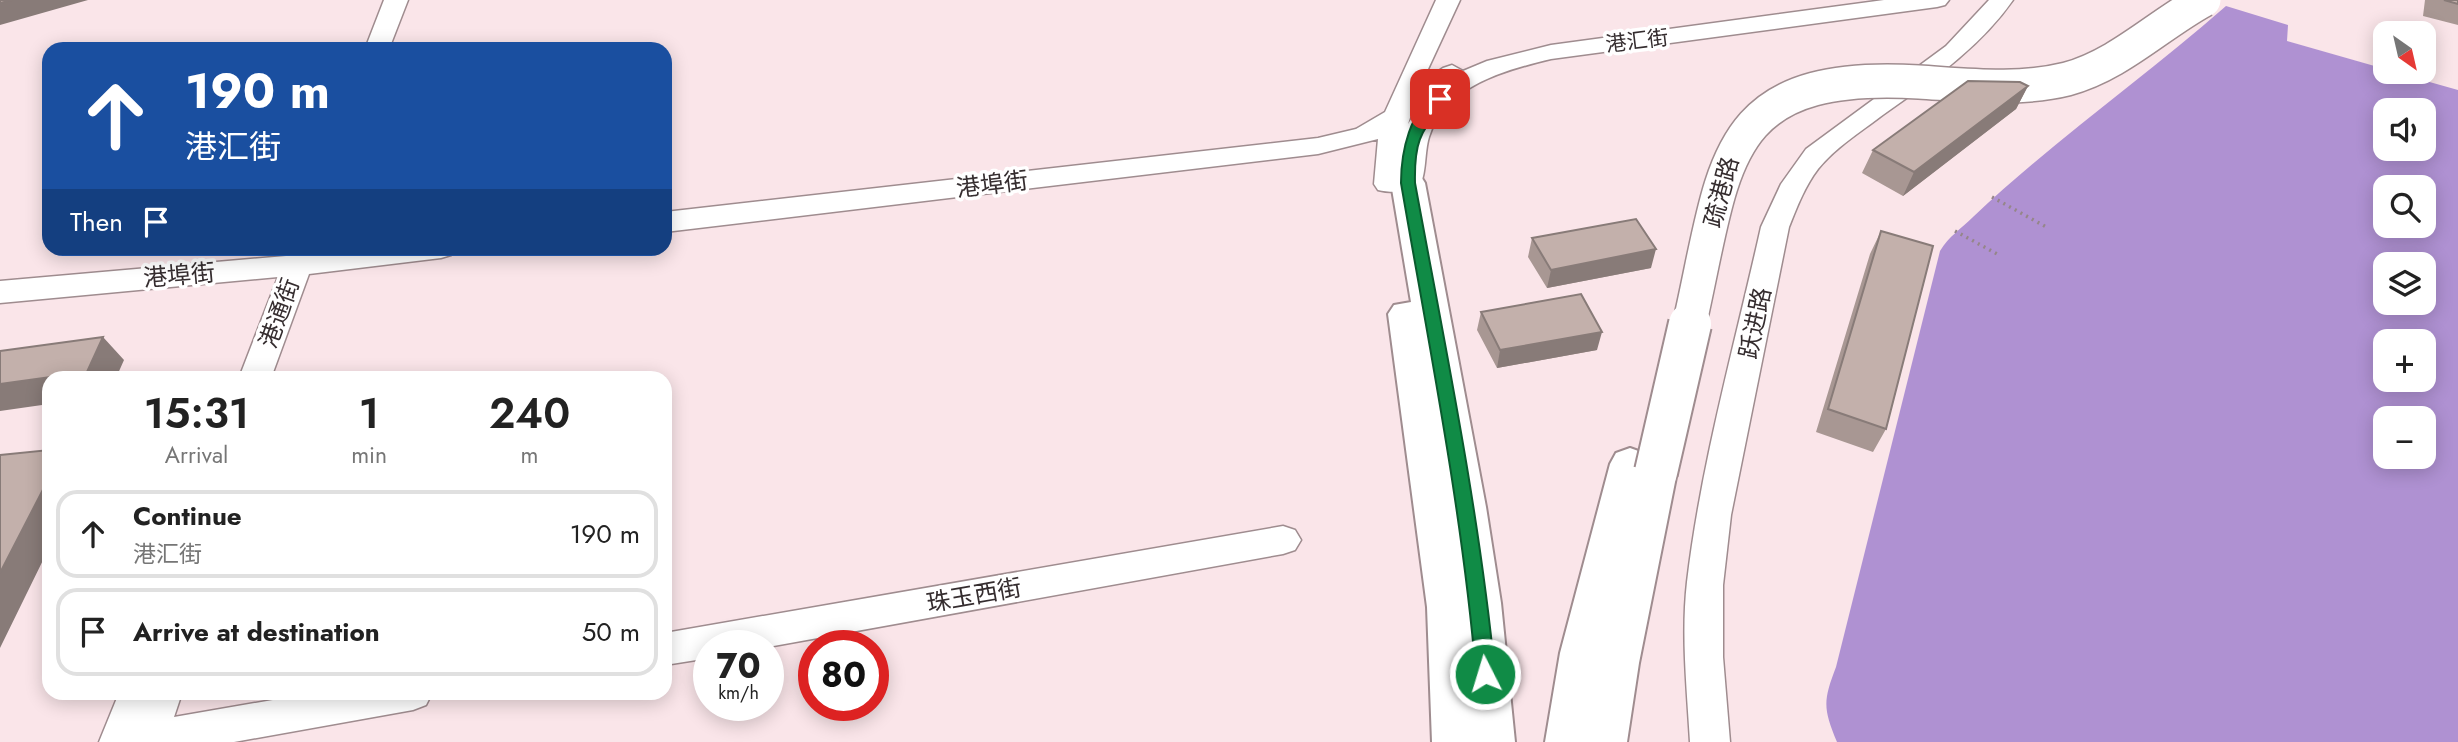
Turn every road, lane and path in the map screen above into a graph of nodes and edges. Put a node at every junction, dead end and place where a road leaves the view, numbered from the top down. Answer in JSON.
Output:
{"nodes":[{"id":1,"x":396,"y":0,"type":"edge"},
{"id":2,"x":413,"y":0,"type":"edge"},
{"id":3,"x":1448,"y":0,"type":"edge"},
{"id":4,"x":1872,"y":0,"type":"edge"},
{"id":5,"x":1937,"y":0,"type":"edge"},
{"id":6,"x":2001,"y":0,"type":"edge"},
{"id":7,"x":2172,"y":0,"type":"edge"},
{"id":8,"x":2204,"y":0,"type":"edge"},
{"id":9,"x":380,"y":42,"type":"edge"},
{"id":10,"x":398,"y":42,"type":"edge"},
{"id":11,"x":1424,"y":94,"type":"junction"},
{"id":12,"x":1395,"y":117,"type":"junction"},
{"id":13,"x":1318,"y":146,"type":"junction"},
{"id":14,"x":1394,"y":178,"type":"junction"},
{"id":15,"x":1992,"y":197,"type":"dead end"},
{"id":16,"x":672,"y":221,"type":"edge"},
{"id":17,"x":2048,"y":228,"type":"dead end"},
{"id":18,"x":1955,"y":231,"type":"dead end"},
{"id":19,"x":1999,"y":255,"type":"dead end"},
{"id":20,"x":310,"y":256,"type":"edge"},
{"id":21,"x":0,"y":292,"type":"edge"},
{"id":22,"x":258,"y":371,"type":"edge"},
{"id":23,"x":278,"y":371,"type":"edge"},
{"id":24,"x":1643,"y":468,"type":"junction"},
{"id":25,"x":1283,"y":540,"type":"dead end"},
{"id":26,"x":672,"y":648,"type":"edge"},
{"id":27,"x":138,"y":700,"type":"edge"},
{"id":28,"x":159,"y":700,"type":"edge"},
{"id":29,"x":372,"y":700,"type":"edge"},
{"id":30,"x":135,"y":741,"type":"edge"},
{"id":31,"x":1456,"y":742,"type":"edge"},
{"id":32,"x":1491,"y":742,"type":"edge"},
{"id":33,"x":1569,"y":742,"type":"edge"},
{"id":34,"x":1604,"y":742,"type":"edge"},
{"id":35,"x":1710,"y":742,"type":"edge"}],
"edges":[{"from":1,"to":9,"type":"street"},
{"from":2,"to":10,"type":"street"},
{"from":3,"to":11,"type":"street"},
{"from":4,"to":11,"type":"street","name":"港汇街"},
{"from":5,"to":11,"type":"street","name":"港汇街"},
{"from":6,"to":35,"type":"street","name":"跃进路"},
{"from":7,"to":24,"type":"highway"},
{"from":8,"to":24,"type":"highway","name":"疏港路","bridge":true},
{"from":11,"to":12,"type":"street"},
{"from":11,"to":14,"type":"street","name":"港汇街"},
{"from":12,"to":13,"type":"street"},
{"from":12,"to":14,"type":"street"},
{"from":13,"to":14,"type":"street"},
{"from":13,"to":16,"type":"street","name":"港埠街"},
{"from":14,"to":31,"type":"highway"},
{"from":14,"to":32,"type":"highway"},
{"from":15,"to":17,"type":"path"},
{"from":18,"to":19,"type":"path"},
{"from":20,"to":21,"type":"street","name":"港埠街"},
{"from":20,"to":22,"type":"street","name":"港通街"},
{"from":20,"to":23,"type":"street","name":"港通街"},
{"from":24,"to":33,"type":"highway","name":"疏港路"},
{"from":24,"to":34,"type":"highway","name":"疏港路"},
{"from":25,"to":26,"type":"street","name":"珠玉西街"},
{"from":27,"to":30,"type":"street"},
{"from":28,"to":30,"type":"street"},
{"from":29,"to":30,"type":"street"}]}
